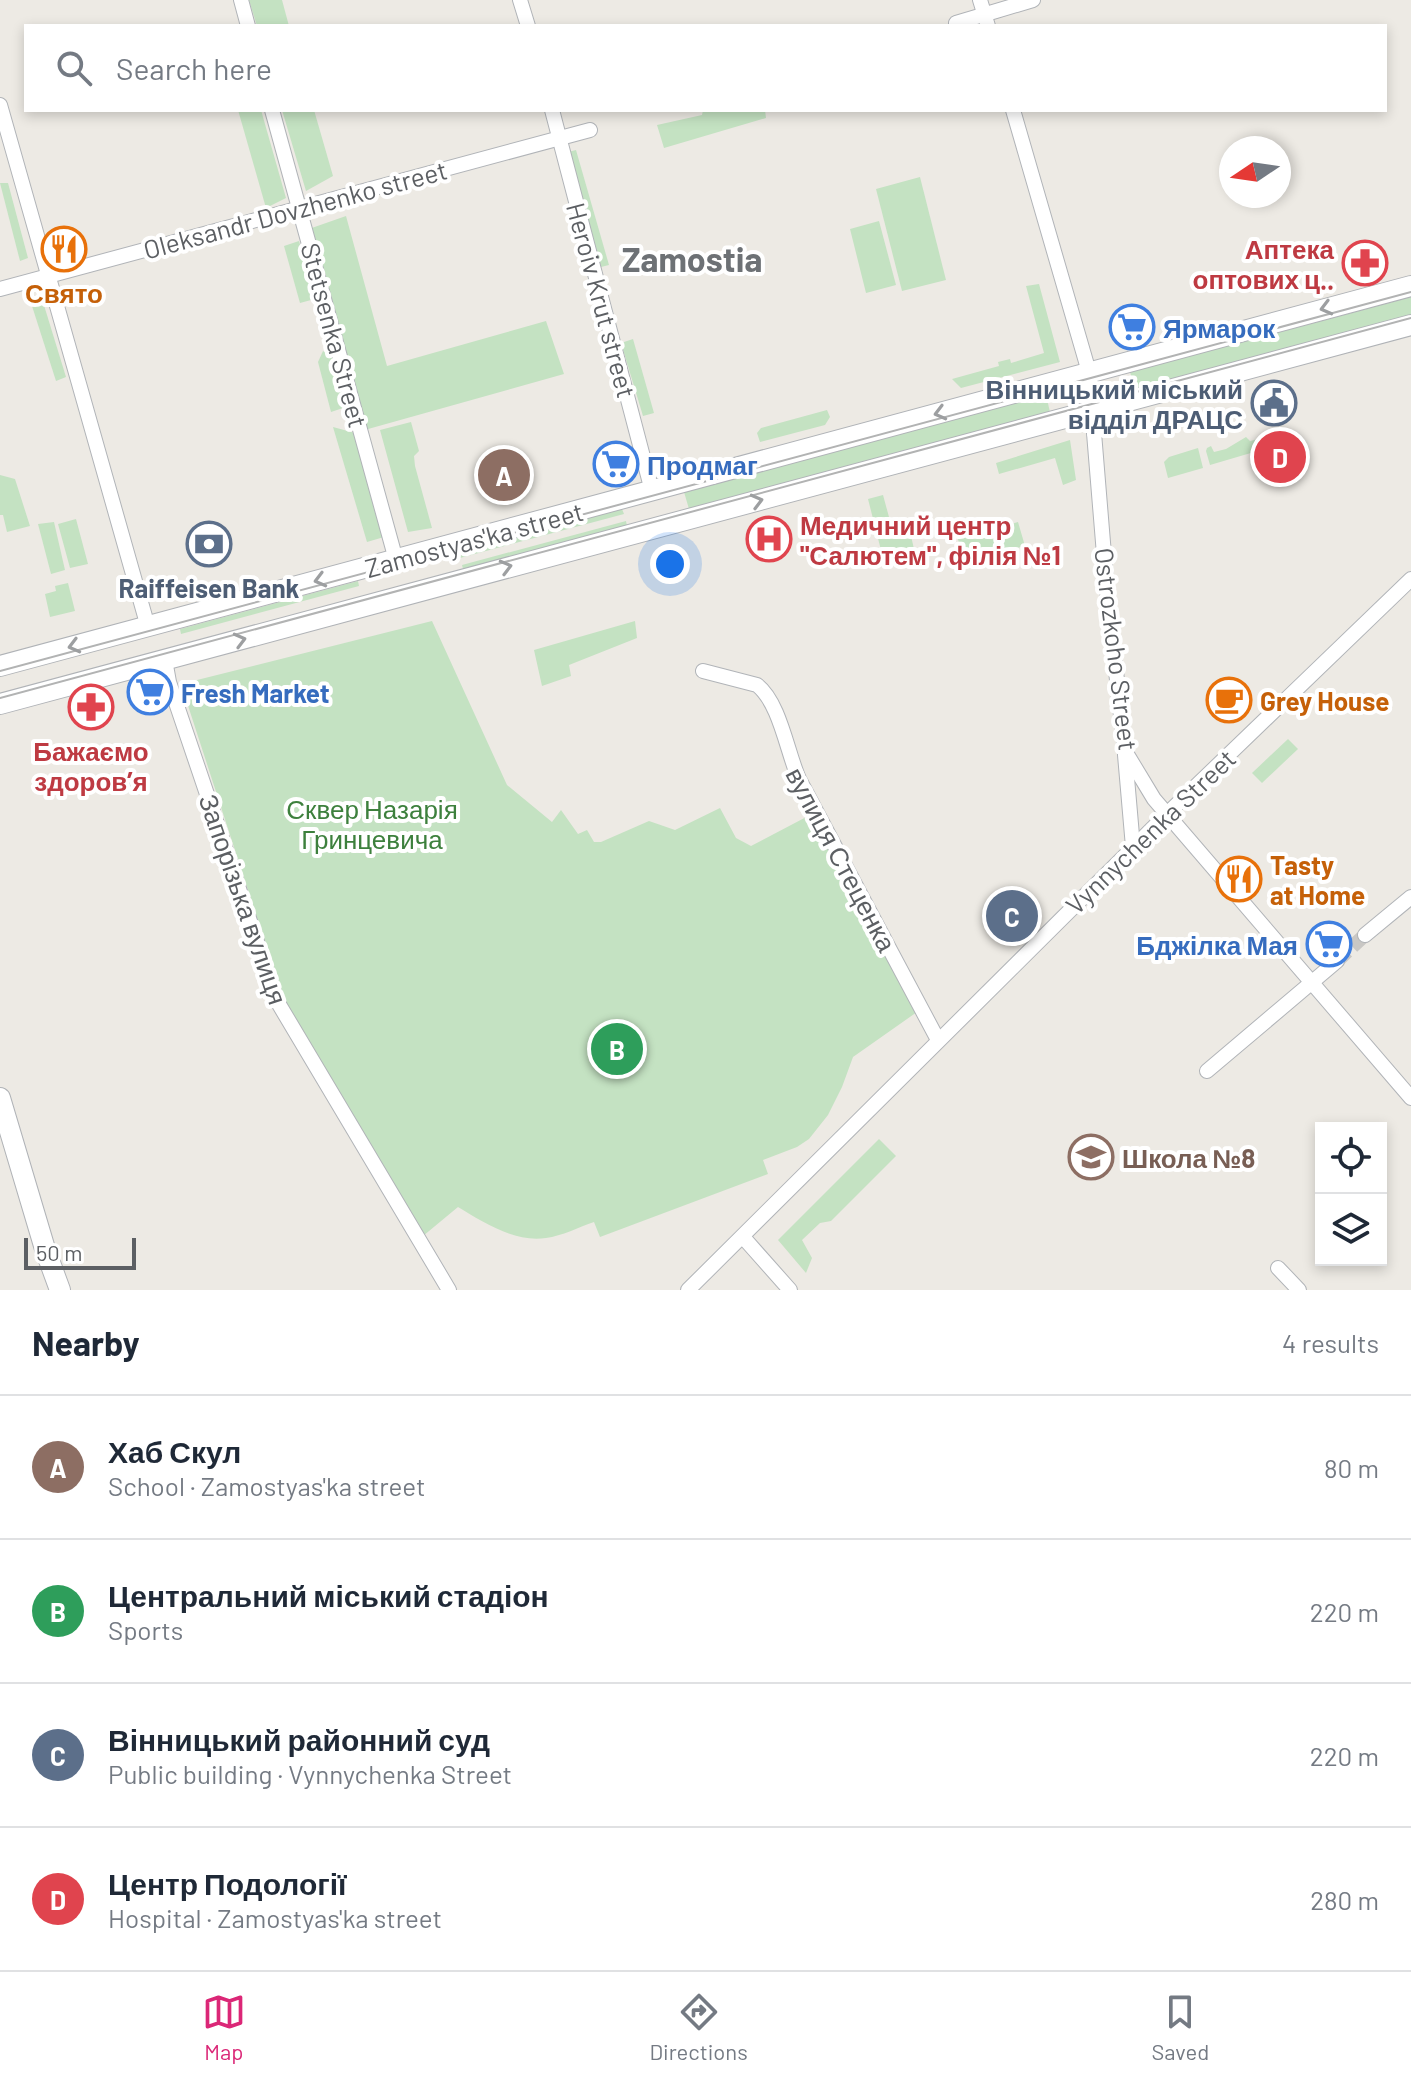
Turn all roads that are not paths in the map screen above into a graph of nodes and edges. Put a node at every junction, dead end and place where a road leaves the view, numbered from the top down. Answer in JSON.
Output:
{"nodes":[{"id":1,"x":241,"y":0,"type":"edge"},
{"id":2,"x":520,"y":0,"type":"edge"},
{"id":3,"x":1033,"y":0,"type":"edge"},
{"id":4,"x":984,"y":14,"type":"edge"},
{"id":5,"x":956,"y":23,"type":"dead end"},
{"id":6,"x":247,"y":24,"type":"edge"},
{"id":7,"x":527,"y":24,"type":"edge"},
{"id":8,"x":0,"y":105,"type":"edge"},
{"id":9,"x":273,"y":112,"type":"edge"},
{"id":10,"x":553,"y":112,"type":"edge"},
{"id":11,"x":1014,"y":112,"type":"edge"},
{"id":12,"x":590,"y":130,"type":"dead end"},
{"id":13,"x":560,"y":137,"type":"junction"},
{"id":14,"x":300,"y":207,"type":"junction"},
{"id":15,"x":49,"y":275,"type":"junction"},
{"id":16,"x":1411,"y":286,"type":"edge"},
{"id":17,"x":0,"y":289,"type":"edge"},
{"id":18,"x":1411,"y":325,"type":"edge"},
{"id":19,"x":1089,"y":372,"type":"junction"},
{"id":20,"x":1092,"y":410,"type":"junction"},
{"id":21,"x":652,"y":491,"type":"junction"},
{"id":22,"x":396,"y":560,"type":"junction"},
{"id":23,"x":1411,"y":579,"type":"edge"},
{"id":24,"x":148,"y":627,"type":"junction"},
{"id":25,"x":165,"y":660,"type":"junction"},
{"id":26,"x":0,"y":666,"type":"edge"},
{"id":27,"x":703,"y":671,"type":"dead end"},
{"id":28,"x":0,"y":704,"type":"edge"},
{"id":29,"x":1125,"y":751,"type":"junction"},
{"id":30,"x":1167,"y":814,"type":"junction"},
{"id":31,"x":1133,"y":847,"type":"junction"},
{"id":32,"x":1411,"y":897,"type":"edge"},
{"id":33,"x":1365,"y":935,"type":"tunnel mouth"},
{"id":34,"x":1337,"y":961,"type":"tunnel mouth"},
{"id":35,"x":1313,"y":984,"type":"junction"},
{"id":36,"x":938,"y":1040,"type":"junction"},
{"id":37,"x":1207,"y":1071,"type":"dead end"},
{"id":38,"x":0,"y":1098,"type":"edge"},
{"id":39,"x":1411,"y":1098,"type":"edge"},
{"id":40,"x":743,"y":1237,"type":"junction"},
{"id":41,"x":1278,"y":1268,"type":"dead end"},
{"id":42,"x":60,"y":1290,"type":"edge"},
{"id":43,"x":449,"y":1290,"type":"edge"},
{"id":44,"x":688,"y":1290,"type":"edge"},
{"id":45,"x":790,"y":1290,"type":"edge"},
{"id":46,"x":1299,"y":1290,"type":"edge"}],
"edges":[{"from":1,"to":6,"type":"street"},
{"from":2,"to":7,"type":"street"},
{"from":3,"to":4,"type":"street"},
{"from":4,"to":5,"type":"street"},
{"from":8,"to":15,"type":"street"},
{"from":9,"to":14,"type":"street","name":"Stetsenka Street"},
{"from":10,"to":13,"type":"street","name":"Heroiv Krut street"},
{"from":11,"to":19,"type":"street","name":"Ostrozkoho Street"},
{"from":12,"to":13,"type":"street","name":"Oleksandr Dovzhenko street"},
{"from":13,"to":14,"type":"street","name":"Oleksandr Dovzhenko street"},
{"from":13,"to":21,"type":"street","name":"Heroiv Krut street"},
{"from":14,"to":15,"type":"street","name":"Oleksandr Dovzhenko street"},
{"from":14,"to":22,"type":"street","name":"Stetsenka Street"},
{"from":15,"to":17,"type":"street","name":"Oleksandr Dovzhenko street"},
{"from":15,"to":24,"type":"street"},
{"from":16,"to":19,"type":"main road","name":"Zamostyas'ka street","one_way":true},
{"from":18,"to":20,"type":"main road","name":"Zamostyas'ka street"},
{"from":19,"to":20,"type":"street","name":"Ostrozkoho Street"},
{"from":19,"to":21,"type":"main road","name":"Zamostyas'ka street","one_way":true},
{"from":25,"to":20,"type":"main road","name":"Zamostyas'ka street","one_way":true},
{"from":20,"to":29,"type":"street","name":"Ostrozkoho Street"},
{"from":21,"to":22,"type":"main road","name":"Zamostyas'ka street"},
{"from":22,"to":24,"type":"main road","name":"Zamostyas'ka street","one_way":true},
{"from":23,"to":30,"type":"street","name":"Vynnychenka Street"},
{"from":24,"to":26,"type":"main road","name":"Zamostyas'ka street","one_way":true},
{"from":25,"to":28,"type":"main road","name":"Zamostyas'ka street"},
{"from":25,"to":43,"type":"street","name":"Запорізька вулиця"},
{"from":27,"to":36,"type":"street","name":"вулиця Стеценка"},
{"from":29,"to":30,"type":"street","name":"Ostrozkoho Street"},
{"from":29,"to":31,"type":"street"},
{"from":30,"to":31,"type":"street","name":"Vynnychenka Street"},
{"from":30,"to":35,"type":"street","name":"Ostrozkoho Street"},
{"from":31,"to":36,"type":"street","name":"Vynnychenka Street"},
{"from":32,"to":33,"type":"street"},
{"from":34,"to":35,"type":"street"},
{"from":35,"to":37,"type":"street"},
{"from":35,"to":39,"type":"street","name":"Ostrozkoho Street"},
{"from":36,"to":40,"type":"street","name":"Vynnychenka Street"},
{"from":38,"to":42,"type":"main road"},
{"from":40,"to":44,"type":"street","name":"Vynnychenka Street"},
{"from":40,"to":45,"type":"street"},
{"from":41,"to":46,"type":"street"}]}
